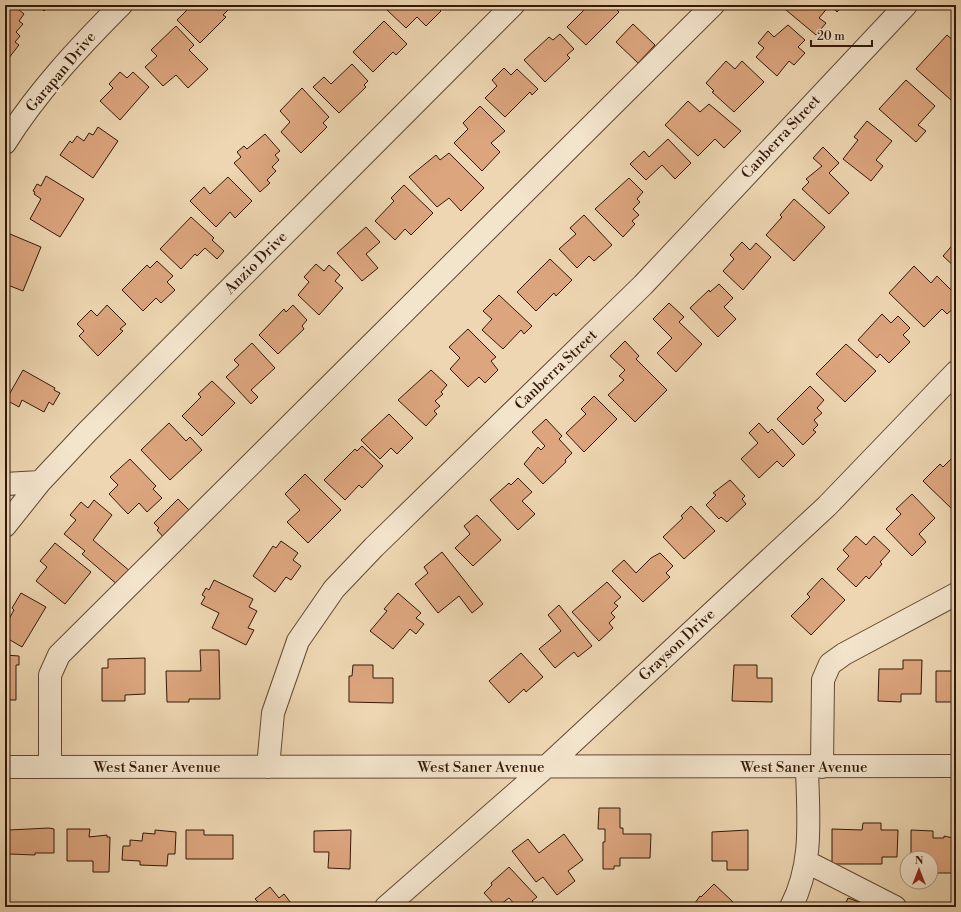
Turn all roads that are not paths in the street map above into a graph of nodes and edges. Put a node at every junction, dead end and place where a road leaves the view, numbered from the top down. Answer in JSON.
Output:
{"nodes":[{"id":1,"x":121,"y":5,"type":"edge"},
{"id":2,"x":513,"y":5,"type":"edge"},
{"id":3,"x":713,"y":5,"type":"edge"},
{"id":4,"x":906,"y":5,"type":"edge"},
{"id":5,"x":5,"y":143,"type":"edge"},
{"id":6,"x":956,"y":372,"type":"edge"},
{"id":7,"x":40,"y":482,"type":"junction"},
{"id":8,"x":5,"y":484,"type":"edge"},
{"id":9,"x":5,"y":526,"type":"edge"},
{"id":10,"x":956,"y":594,"type":"edge"},
{"id":11,"x":547,"y":766,"type":"junction"},
{"id":12,"x":956,"y":766,"type":"edge"},
{"id":13,"x":5,"y":767,"type":"edge"},
{"id":14,"x":50,"y":767,"type":"junction"},
{"id":15,"x":268,"y":767,"type":"junction"},
{"id":16,"x":814,"y":767,"type":"junction"},
{"id":17,"x":806,"y":862,"type":"junction"},
{"id":18,"x":386,"y":907,"type":"edge"},
{"id":19,"x":791,"y":907,"type":"edge"},
{"id":20,"x":895,"y":907,"type":"edge"}],
"edges":[{"from":1,"to":5,"type":"street","name":"Garapan Drive"},
{"from":2,"to":7,"type":"street","name":"Anzio Drive"},
{"from":3,"to":14,"type":"street"},
{"from":4,"to":15,"type":"street","name":"Canberra Street"},
{"from":6,"to":11,"type":"street","name":"Grayson Drive"},
{"from":7,"to":8,"type":"street"},
{"from":7,"to":9,"type":"street","name":"Anzio Drive"},
{"from":10,"to":16,"type":"street"},
{"from":11,"to":15,"type":"street","name":"West Saner Avenue"},
{"from":11,"to":16,"type":"street","name":"West Saner Avenue"},
{"from":11,"to":18,"type":"street","name":"Grayson Drive"},
{"from":12,"to":16,"type":"street","name":"West Saner Avenue"},
{"from":13,"to":14,"type":"street","name":"West Saner Avenue"},
{"from":14,"to":15,"type":"street","name":"West Saner Avenue"},
{"from":16,"to":17,"type":"street"},
{"from":17,"to":19,"type":"street"},
{"from":17,"to":20,"type":"street"}]}
